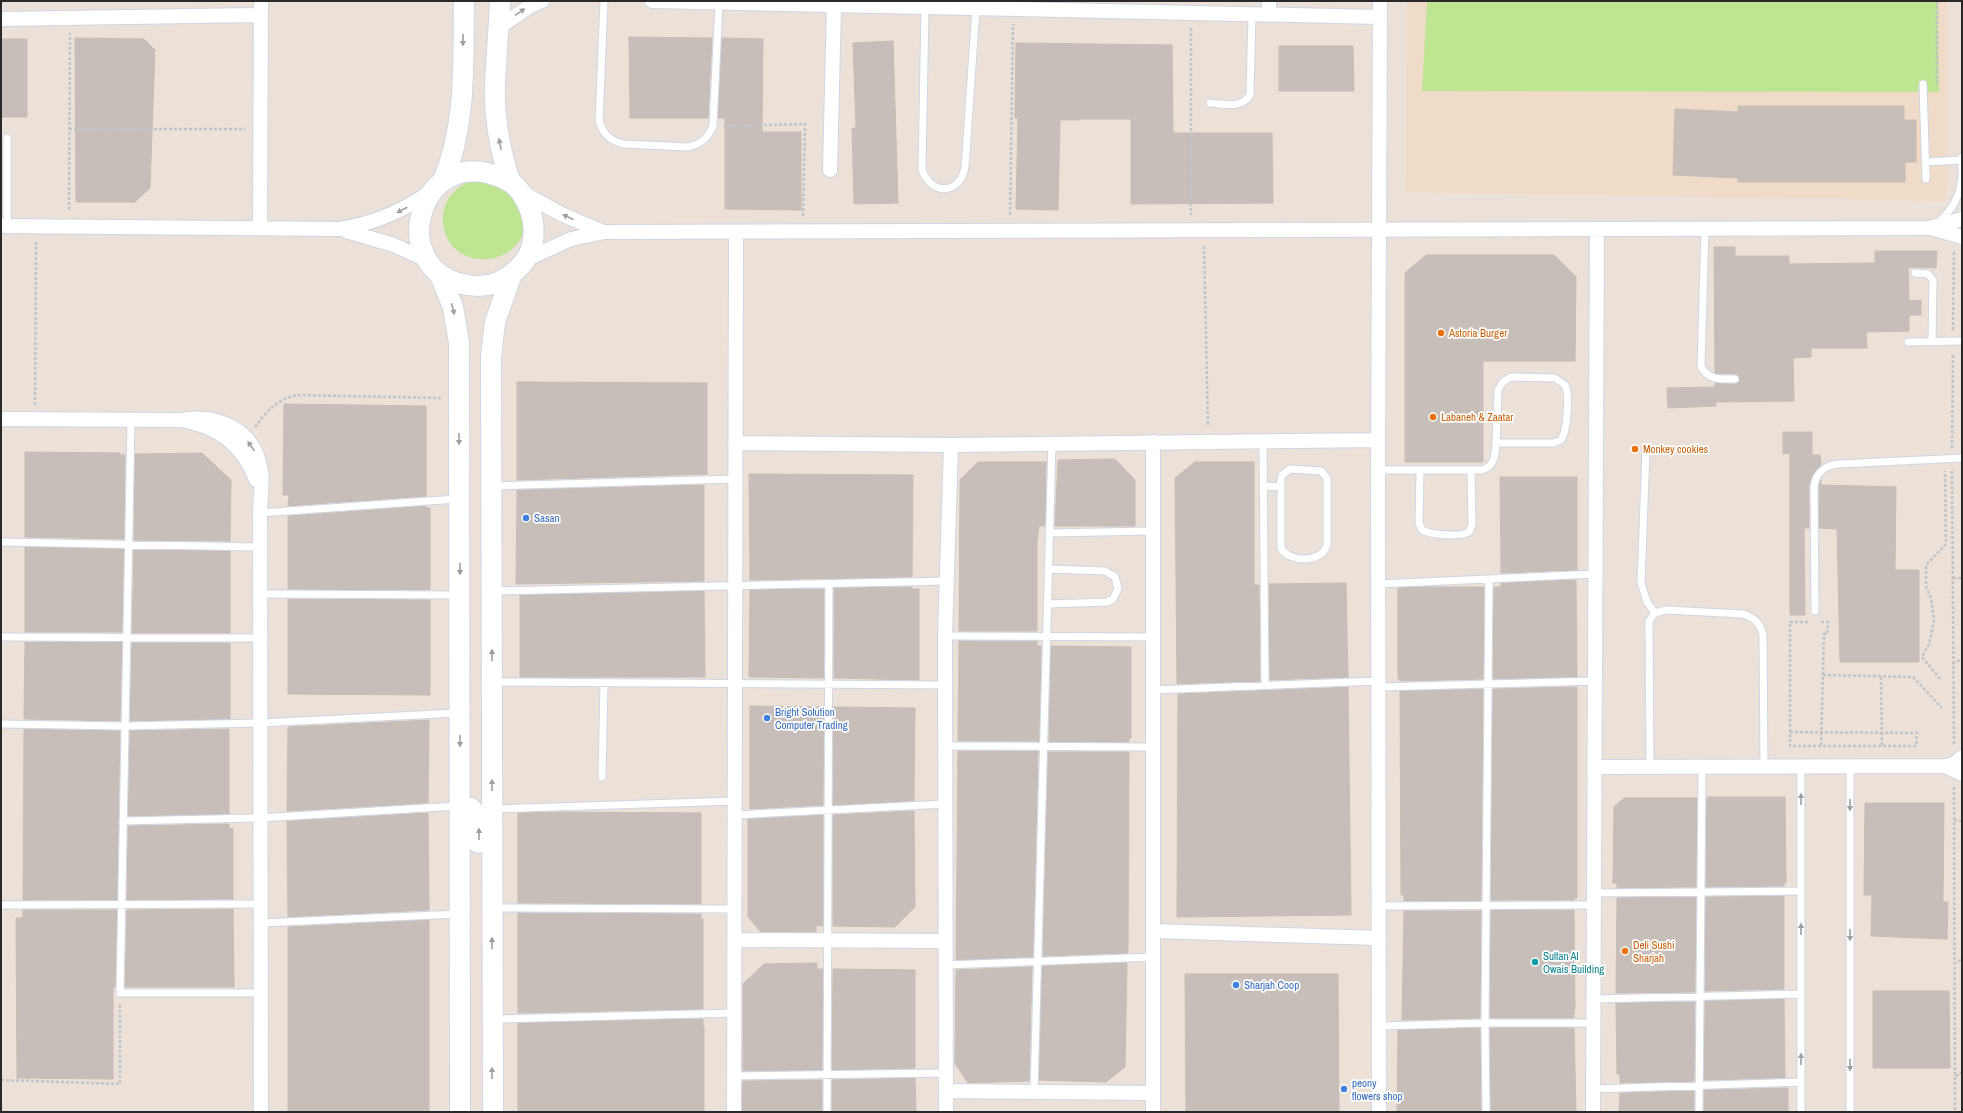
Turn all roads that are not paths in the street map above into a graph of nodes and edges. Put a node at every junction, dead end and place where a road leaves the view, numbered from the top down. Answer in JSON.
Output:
{"nodes":[{"id":1,"x":464,"y":1,"type":"edge"},
{"id":2,"x":500,"y":1,"type":"edge"},
{"id":3,"x":542,"y":1,"type":"edge"},
{"id":4,"x":604,"y":1,"type":"edge"},
{"id":5,"x":652,"y":1,"type":"edge"},
{"id":6,"x":1380,"y":1,"type":"edge"},
{"id":7,"x":710,"y":2,"type":"edge"},
{"id":8,"x":834,"y":5,"type":"junction"},
{"id":9,"x":925,"y":7,"type":"junction"},
{"id":10,"x":1173,"y":7,"type":"edge"},
{"id":11,"x":260,"y":8,"type":"edge"},
{"id":12,"x":976,"y":8,"type":"junction"},
{"id":13,"x":1269,"y":8,"type":"edge"},
{"id":14,"x":1252,"y":14,"type":"junction"},
{"id":15,"x":1380,"y":17,"type":"junction"},
{"id":16,"x":1,"y":18,"type":"edge"},
{"id":17,"x":499,"y":27,"type":"junction"},
{"id":18,"x":1923,"y":84,"type":"road end"},
{"id":19,"x":1210,"y":103,"type":"dead end"},
{"id":20,"x":7,"y":138,"type":"dead end"},
{"id":21,"x":1962,"y":159,"type":"edge"},
{"id":22,"x":1925,"y":162,"type":"junction"},
{"id":23,"x":830,"y":170,"type":"dead end"},
{"id":24,"x":1962,"y":173,"type":"edge"},
{"id":25,"x":1962,"y":176,"type":"edge"},
{"id":26,"x":1926,"y":179,"type":"dead end"},
{"id":27,"x":439,"y":185,"type":"junction"},
{"id":28,"x":515,"y":187,"type":"junction"},
{"id":29,"x":1962,"y":219,"type":"edge"},
{"id":30,"x":4,"y":226,"type":"edge"},
{"id":31,"x":260,"y":228,"type":"junction"},
{"id":32,"x":1380,"y":228,"type":"junction"},
{"id":33,"x":1705,"y":228,"type":"junction"},
{"id":34,"x":1928,"y":228,"type":"junction"},
{"id":35,"x":340,"y":229,"type":"junction"},
{"id":36,"x":1596,"y":229,"type":"junction"},
{"id":37,"x":604,"y":232,"type":"junction"},
{"id":38,"x":736,"y":233,"type":"junction"},
{"id":39,"x":1958,"y":236,"type":"edge"},
{"id":40,"x":434,"y":267,"type":"junction"},
{"id":41,"x":518,"y":267,"type":"junction"},
{"id":42,"x":1915,"y":273,"type":"dead end"},
{"id":43,"x":1962,"y":341,"type":"edge"},
{"id":44,"x":1908,"y":342,"type":"dead end"},
{"id":45,"x":1932,"y":342,"type":"junction"},
{"id":46,"x":1735,"y":379,"type":"dead end"},
{"id":47,"x":1,"y":419,"type":"edge"},
{"id":48,"x":131,"y":420,"type":"junction"},
{"id":49,"x":181,"y":420,"type":"junction"},
{"id":50,"x":1378,"y":440,"type":"junction"},
{"id":51,"x":1263,"y":441,"type":"junction"},
{"id":52,"x":1153,"y":442,"type":"junction"},
{"id":53,"x":735,"y":443,"type":"junction"},
{"id":54,"x":1052,"y":443,"type":"junction"},
{"id":55,"x":1496,"y":443,"type":"junction"},
{"id":56,"x":951,"y":445,"type":"junction"},
{"id":57,"x":1646,"y":451,"type":"dead end"},
{"id":58,"x":1962,"y":458,"type":"edge"},
{"id":59,"x":1378,"y":470,"type":"junction"},
{"id":60,"x":1420,"y":470,"type":"junction"},
{"id":61,"x":1471,"y":470,"type":"junction"},
{"id":62,"x":735,"y":479,"type":"junction"},
{"id":63,"x":492,"y":486,"type":"junction"},
{"id":64,"x":1264,"y":486,"type":"junction"},
{"id":65,"x":1281,"y":487,"type":"junction"},
{"id":66,"x":260,"y":496,"type":"junction"},
{"id":67,"x":459,"y":499,"type":"junction"},
{"id":68,"x":260,"y":512,"type":"junction"},
{"id":69,"x":1153,"y":531,"type":"junction"},
{"id":70,"x":1049,"y":533,"type":"junction"},
{"id":71,"x":1,"y":542,"type":"edge"},
{"id":72,"x":128,"y":544,"type":"junction"},
{"id":73,"x":260,"y":547,"type":"junction"},
{"id":74,"x":1048,"y":569,"type":"junction"},
{"id":75,"x":1595,"y":574,"type":"junction"},
{"id":76,"x":1489,"y":579,"type":"junction"},
{"id":77,"x":947,"y":582,"type":"junction"},
{"id":78,"x":829,"y":584,"type":"junction"},
{"id":79,"x":1378,"y":584,"type":"junction"},
{"id":80,"x":736,"y":586,"type":"junction"},
{"id":81,"x":492,"y":591,"type":"junction"},
{"id":82,"x":260,"y":594,"type":"junction"},
{"id":83,"x":460,"y":595,"type":"junction"},
{"id":84,"x":1047,"y":604,"type":"junction"},
{"id":85,"x":1815,"y":612,"type":"dead end"},
{"id":86,"x":1655,"y":613,"type":"junction"},
{"id":87,"x":945,"y":636,"type":"junction"},
{"id":88,"x":1046,"y":636,"type":"junction"},
{"id":89,"x":1,"y":637,"type":"edge"},
{"id":90,"x":127,"y":637,"type":"junction"},
{"id":91,"x":1152,"y":637,"type":"junction"},
{"id":92,"x":260,"y":638,"type":"junction"},
{"id":93,"x":1595,"y":680,"type":"junction"},
{"id":94,"x":492,"y":682,"type":"junction"},
{"id":95,"x":604,"y":683,"type":"junction"},
{"id":96,"x":1488,"y":683,"type":"junction"},
{"id":97,"x":736,"y":684,"type":"junction"},
{"id":98,"x":1379,"y":684,"type":"junction"},
{"id":99,"x":828,"y":685,"type":"junction"},
{"id":100,"x":945,"y":685,"type":"junction"},
{"id":101,"x":1265,"y":685,"type":"junction"},
{"id":102,"x":1153,"y":690,"type":"junction"},
{"id":103,"x":460,"y":713,"type":"junction"},
{"id":104,"x":260,"y":723,"type":"junction"},
{"id":105,"x":1,"y":724,"type":"edge"},
{"id":106,"x":125,"y":726,"type":"junction"},
{"id":107,"x":945,"y":746,"type":"junction"},
{"id":108,"x":1043,"y":747,"type":"junction"},
{"id":109,"x":1152,"y":747,"type":"junction"},
{"id":110,"x":1764,"y":766,"type":"junction"},
{"id":111,"x":1801,"y":766,"type":"junction"},
{"id":112,"x":1850,"y":766,"type":"junction"},
{"id":113,"x":1955,"y":766,"type":"edge"},
{"id":114,"x":1595,"y":767,"type":"junction"},
{"id":115,"x":1650,"y":767,"type":"junction"},
{"id":116,"x":1702,"y":767,"type":"junction"},
{"id":117,"x":602,"y":777,"type":"dead end"},
{"id":118,"x":736,"y":801,"type":"junction"},
{"id":119,"x":945,"y":804,"type":"junction"},
{"id":120,"x":461,"y":806,"type":"junction"},
{"id":121,"x":492,"y":810,"type":"junction"},
{"id":122,"x":827,"y":810,"type":"junction"},
{"id":123,"x":736,"y":816,"type":"junction"},
{"id":124,"x":260,"y":818,"type":"junction"},
{"id":125,"x":123,"y":821,"type":"junction"},
{"id":126,"x":1801,"y":891,"type":"junction"},
{"id":127,"x":1701,"y":892,"type":"junction"},
{"id":128,"x":1594,"y":899,"type":"junction"},
{"id":129,"x":492,"y":902,"type":"junction"},
{"id":130,"x":261,"y":904,"type":"junction"},
{"id":131,"x":1,"y":905,"type":"edge"},
{"id":132,"x":121,"y":905,"type":"junction"},
{"id":133,"x":1486,"y":905,"type":"junction"},
{"id":134,"x":1379,"y":906,"type":"junction"},
{"id":135,"x":735,"y":909,"type":"junction"},
{"id":136,"x":460,"y":914,"type":"junction"},
{"id":137,"x":261,"y":923,"type":"junction"},
{"id":138,"x":1153,"y":931,"type":"junction"},
{"id":139,"x":1379,"y":938,"type":"junction"},
{"id":140,"x":736,"y":940,"type":"junction"},
{"id":141,"x":827,"y":941,"type":"junction"},
{"id":142,"x":945,"y":941,"type":"junction"},
{"id":143,"x":1153,"y":957,"type":"junction"},
{"id":144,"x":1038,"y":962,"type":"junction"},
{"id":145,"x":946,"y":965,"type":"junction"},
{"id":146,"x":261,"y":993,"type":"junction"},
{"id":147,"x":1800,"y":994,"type":"junction"},
{"id":148,"x":1700,"y":996,"type":"junction"},
{"id":149,"x":1594,"y":999,"type":"junction"},
{"id":150,"x":735,"y":1013,"type":"junction"},
{"id":151,"x":492,"y":1019,"type":"junction"},
{"id":152,"x":1594,"y":1022,"type":"junction"},
{"id":153,"x":1485,"y":1023,"type":"junction"},
{"id":154,"x":1379,"y":1026,"type":"junction"},
{"id":155,"x":946,"y":1073,"type":"junction"},
{"id":156,"x":826,"y":1075,"type":"junction"},
{"id":157,"x":734,"y":1076,"type":"junction"},
{"id":158,"x":1801,"y":1082,"type":"junction"},
{"id":159,"x":1699,"y":1086,"type":"junction"},
{"id":160,"x":1593,"y":1089,"type":"junction"},
{"id":161,"x":946,"y":1092,"type":"junction"},
{"id":162,"x":1034,"y":1092,"type":"junction"},
{"id":163,"x":1153,"y":1093,"type":"junction"},
{"id":164,"x":261,"y":1112,"type":"edge"},
{"id":165,"x":460,"y":1112,"type":"edge"},
{"id":166,"x":492,"y":1112,"type":"edge"},
{"id":167,"x":734,"y":1112,"type":"edge"},
{"id":168,"x":827,"y":1112,"type":"edge"},
{"id":169,"x":946,"y":1112,"type":"edge"},
{"id":170,"x":1153,"y":1112,"type":"edge"},
{"id":171,"x":1379,"y":1112,"type":"edge"},
{"id":172,"x":1486,"y":1112,"type":"edge"},
{"id":173,"x":1593,"y":1112,"type":"edge"},
{"id":174,"x":1699,"y":1112,"type":"edge"},
{"id":175,"x":1801,"y":1112,"type":"edge"},
{"id":176,"x":1850,"y":1112,"type":"edge"}],
"edges":[{"from":1,"to":27,"type":"main road","one_way":true},
{"from":2,"to":17,"type":"main road"},
{"from":17,"to":3,"type":"street","one_way":true},
{"from":4,"to":7,"type":"lane"},
{"from":5,"to":7,"type":"street"},
{"from":6,"to":15,"type":"street"},
{"from":7,"to":8,"type":"street"},
{"from":8,"to":9,"type":"street"},
{"from":8,"to":23,"type":"street"},
{"from":9,"to":12,"type":"street"},
{"from":9,"to":12,"type":"lane"},
{"from":10,"to":12,"type":"street"},
{"from":10,"to":14,"type":"street"},
{"from":11,"to":16,"type":"street"},
{"from":11,"to":31,"type":"street"},
{"from":13,"to":14,"type":"street"},
{"from":13,"to":15,"type":"street"},
{"from":14,"to":19,"type":"lane"},
{"from":15,"to":32,"type":"street"},
{"from":28,"to":17,"type":"main road","one_way":true},
{"from":18,"to":22,"type":"lane"},
{"from":20,"to":30,"type":"lane"},
{"from":21,"to":22,"type":"lane"},
{"from":21,"to":24,"type":"lane"},
{"from":22,"to":26,"type":"lane"},
{"from":25,"to":34,"type":"lane"},
{"from":27,"to":28,"type":"main road"},
{"from":27,"to":35,"type":"street","one_way":true},
{"from":27,"to":40,"type":"main road"},
{"from":37,"to":28,"type":"street","one_way":true},
{"from":28,"to":41,"type":"main road"},
{"from":29,"to":34,"type":"street"},
{"from":30,"to":31,"type":"street"},
{"from":31,"to":35,"type":"street"},
{"from":32,"to":36,"type":"street"},
{"from":32,"to":38,"type":"street"},
{"from":32,"to":50,"type":"street"},
{"from":33,"to":34,"type":"street"},
{"from":33,"to":36,"type":"street"},
{"from":33,"to":46,"type":"lane"},
{"from":34,"to":39,"type":"street"},
{"from":35,"to":40,"type":"street"},
{"from":36,"to":75,"type":"street"},
{"from":37,"to":38,"type":"street"},
{"from":37,"to":41,"type":"street"},
{"from":38,"to":53,"type":"street"},
{"from":40,"to":41,"type":"main road"},
{"from":40,"to":67,"type":"main road","one_way":true},
{"from":41,"to":63,"type":"main road"},
{"from":42,"to":45,"type":"lane"},
{"from":43,"to":45,"type":"lane"},
{"from":44,"to":45,"type":"lane"},
{"from":47,"to":48,"type":"street"},
{"from":48,"to":49,"type":"street"},
{"from":48,"to":72,"type":"lane"},
{"from":49,"to":66,"type":"street"},
{"from":66,"to":49,"type":"street","one_way":true},
{"from":50,"to":51,"type":"street"},
{"from":50,"to":59,"type":"street"},
{"from":51,"to":52,"type":"street"},
{"from":51,"to":64,"type":"lane"},
{"from":52,"to":54,"type":"street"},
{"from":52,"to":69,"type":"street"},
{"from":53,"to":56,"type":"street"},
{"from":53,"to":62,"type":"street"},
{"from":54,"to":56,"type":"street"},
{"from":54,"to":70,"type":"lane"},
{"from":55,"to":55,"type":"lane"},
{"from":55,"to":61,"type":"lane"},
{"from":56,"to":77,"type":"street"},
{"from":57,"to":86,"type":"lane"},
{"from":58,"to":85,"type":"lane"},
{"from":59,"to":60,"type":"lane"},
{"from":59,"to":79,"type":"street"},
{"from":60,"to":61,"type":"lane"},
{"from":60,"to":61,"type":"lane"},
{"from":62,"to":63,"type":"lane"},
{"from":62,"to":80,"type":"street"},
{"from":63,"to":81,"type":"main road"},
{"from":64,"to":65,"type":"lane"},
{"from":64,"to":101,"type":"lane"},
{"from":65,"to":65,"type":"lane"},
{"from":66,"to":68,"type":"street"},
{"from":67,"to":68,"type":"lane"},
{"from":67,"to":83,"type":"main road","one_way":true},
{"from":68,"to":73,"type":"street"},
{"from":69,"to":70,"type":"lane"},
{"from":69,"to":91,"type":"street"},
{"from":70,"to":74,"type":"lane"},
{"from":71,"to":72,"type":"lane"},
{"from":72,"to":73,"type":"lane"},
{"from":72,"to":90,"type":"lane"},
{"from":73,"to":82,"type":"street"},
{"from":74,"to":84,"type":"lane"},
{"from":74,"to":84,"type":"lane"},
{"from":75,"to":76,"type":"lane"},
{"from":75,"to":93,"type":"street"},
{"from":76,"to":79,"type":"lane"},
{"from":76,"to":96,"type":"lane"},
{"from":77,"to":78,"type":"lane"},
{"from":77,"to":87,"type":"street"},
{"from":78,"to":80,"type":"lane"},
{"from":78,"to":99,"type":"lane"},
{"from":79,"to":98,"type":"street"},
{"from":80,"to":81,"type":"lane"},
{"from":80,"to":97,"type":"street"},
{"from":94,"to":81,"type":"main road","one_way":true},
{"from":82,"to":83,"type":"lane"},
{"from":82,"to":92,"type":"street"},
{"from":83,"to":103,"type":"main road"},
{"from":84,"to":88,"type":"lane"},
{"from":86,"to":110,"type":"lane"},
{"from":86,"to":115,"type":"lane"},
{"from":87,"to":88,"type":"lane"},
{"from":87,"to":100,"type":"street"},
{"from":88,"to":91,"type":"lane"},
{"from":88,"to":108,"type":"lane"},
{"from":89,"to":90,"type":"lane"},
{"from":90,"to":92,"type":"lane"},
{"from":90,"to":106,"type":"lane"},
{"from":91,"to":102,"type":"street"},
{"from":92,"to":104,"type":"street"},
{"from":93,"to":96,"type":"lane"},
{"from":93,"to":114,"type":"street"},
{"from":94,"to":95,"type":"lane"},
{"from":121,"to":94,"type":"main road","one_way":true},
{"from":95,"to":97,"type":"lane"},
{"from":95,"to":117,"type":"lane"},
{"from":96,"to":98,"type":"lane"},
{"from":96,"to":133,"type":"lane"},
{"from":97,"to":99,"type":"lane"},
{"from":97,"to":118,"type":"street"},
{"from":98,"to":101,"type":"lane"},
{"from":98,"to":134,"type":"street"},
{"from":99,"to":100,"type":"lane"},
{"from":99,"to":122,"type":"lane"},
{"from":100,"to":107,"type":"street"},
{"from":101,"to":102,"type":"lane"},
{"from":102,"to":109,"type":"street"},
{"from":103,"to":104,"type":"lane"},
{"from":103,"to":120,"type":"main road","one_way":true},
{"from":104,"to":106,"type":"lane"},
{"from":104,"to":124,"type":"street"},
{"from":105,"to":106,"type":"lane"},
{"from":106,"to":125,"type":"lane"},
{"from":107,"to":108,"type":"lane"},
{"from":107,"to":119,"type":"street"},
{"from":108,"to":109,"type":"lane"},
{"from":108,"to":144,"type":"lane"},
{"from":109,"to":138,"type":"street"},
{"from":110,"to":111,"type":"street"},
{"from":110,"to":116,"type":"street"},
{"from":111,"to":112,"type":"street"},
{"from":126,"to":111,"type":"lane","one_way":true},
{"from":112,"to":113,"type":"street"},
{"from":112,"to":176,"type":"lane","one_way":true},
{"from":114,"to":115,"type":"street"},
{"from":114,"to":128,"type":"street"},
{"from":115,"to":116,"type":"street"},
{"from":116,"to":127,"type":"lane"},
{"from":118,"to":121,"type":"lane"},
{"from":118,"to":123,"type":"street"},
{"from":119,"to":122,"type":"lane"},
{"from":119,"to":142,"type":"street"},
{"from":120,"to":124,"type":"lane"},
{"from":129,"to":120,"type":"main road","one_way":true},
{"from":120,"to":136,"type":"main road"},
{"from":121,"to":129,"type":"main road"},
{"from":122,"to":123,"type":"lane"},
{"from":122,"to":141,"type":"lane"},
{"from":123,"to":135,"type":"street"},
{"from":124,"to":125,"type":"lane"},
{"from":124,"to":130,"type":"street"},
{"from":125,"to":132,"type":"lane"},
{"from":126,"to":127,"type":"lane"},
{"from":147,"to":126,"type":"lane","one_way":true},
{"from":127,"to":128,"type":"lane"},
{"from":127,"to":148,"type":"lane"},
{"from":128,"to":133,"type":"lane"},
{"from":128,"to":149,"type":"street"},
{"from":129,"to":135,"type":"lane"},
{"from":151,"to":129,"type":"main road","one_way":true},
{"from":130,"to":132,"type":"lane"},
{"from":130,"to":137,"type":"street"},
{"from":131,"to":132,"type":"lane"},
{"from":132,"to":146,"type":"lane"},
{"from":133,"to":134,"type":"lane"},
{"from":133,"to":153,"type":"lane"},
{"from":134,"to":139,"type":"street"},
{"from":135,"to":140,"type":"street"},
{"from":136,"to":137,"type":"lane"},
{"from":136,"to":165,"type":"main road"},
{"from":137,"to":146,"type":"street"},
{"from":138,"to":139,"type":"street"},
{"from":138,"to":143,"type":"street"},
{"from":139,"to":154,"type":"street"},
{"from":140,"to":141,"type":"street"},
{"from":140,"to":150,"type":"street"},
{"from":141,"to":142,"type":"street"},
{"from":141,"to":156,"type":"lane"},
{"from":142,"to":145,"type":"street"},
{"from":143,"to":144,"type":"lane"},
{"from":143,"to":163,"type":"street"},
{"from":144,"to":145,"type":"lane"},
{"from":144,"to":162,"type":"lane"},
{"from":145,"to":155,"type":"street"},
{"from":146,"to":164,"type":"street"},
{"from":147,"to":148,"type":"lane"},
{"from":158,"to":147,"type":"lane","one_way":true},
{"from":148,"to":149,"type":"lane"},
{"from":148,"to":159,"type":"lane"},
{"from":149,"to":152,"type":"street"},
{"from":150,"to":151,"type":"lane"},
{"from":150,"to":157,"type":"street"},
{"from":166,"to":151,"type":"main road","one_way":true},
{"from":152,"to":153,"type":"lane"},
{"from":152,"to":160,"type":"street"},
{"from":153,"to":154,"type":"lane"},
{"from":153,"to":172,"type":"lane"},
{"from":154,"to":171,"type":"street"},
{"from":155,"to":156,"type":"lane"},
{"from":155,"to":161,"type":"street"},
{"from":156,"to":157,"type":"lane"},
{"from":156,"to":168,"type":"lane"},
{"from":157,"to":167,"type":"street"},
{"from":158,"to":159,"type":"lane"},
{"from":158,"to":175,"type":"lane"},
{"from":159,"to":160,"type":"lane"},
{"from":159,"to":174,"type":"lane"},
{"from":160,"to":173,"type":"street"},
{"from":161,"to":162,"type":"street"},
{"from":161,"to":169,"type":"street"},
{"from":162,"to":163,"type":"street"},
{"from":163,"to":170,"type":"street"}]}
